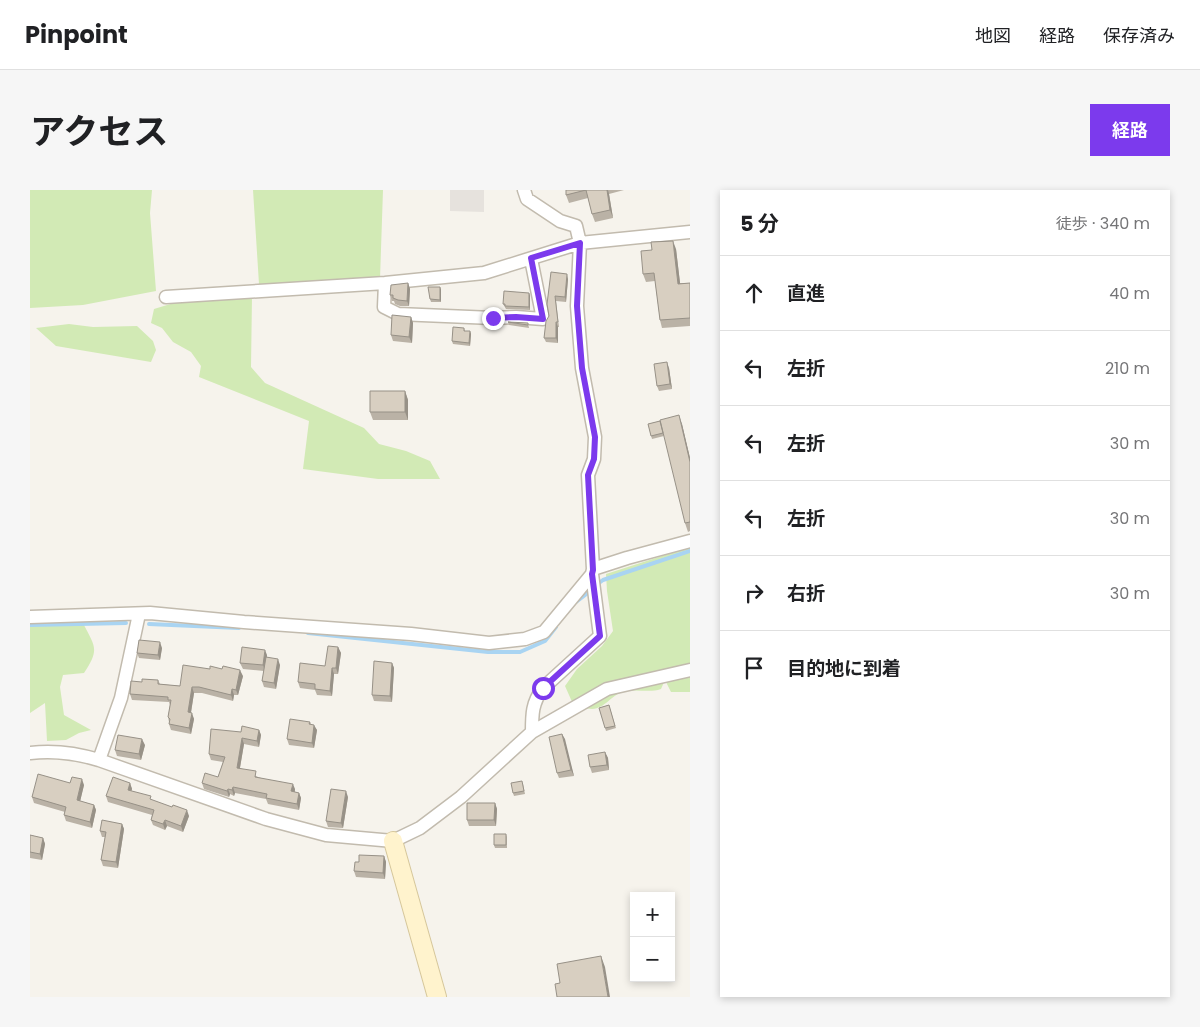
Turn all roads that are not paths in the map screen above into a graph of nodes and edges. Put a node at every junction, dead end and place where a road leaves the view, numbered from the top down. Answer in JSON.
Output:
{"nodes":[{"id":1,"x":524,"y":190,"type":"edge"},
{"id":2,"x":690,"y":232,"type":"edge"},
{"id":3,"x":580,"y":243,"type":"junction"},
{"id":4,"x":531,"y":258,"type":"junction"},
{"id":5,"x":385,"y":283,"type":"junction"},
{"id":6,"x":166,"y":297,"type":"dead end"},
{"id":7,"x":690,"y":541,"type":"edge"},
{"id":8,"x":593,"y":572,"type":"junction"},
{"id":9,"x":139,"y":614,"type":"junction"},
{"id":10,"x":30,"y":618,"type":"edge"},
{"id":11,"x":690,"y":670,"type":"edge"},
{"id":12,"x":532,"y":732,"type":"junction"},
{"id":13,"x":30,"y":753,"type":"edge"},
{"id":14,"x":99,"y":760,"type":"junction"},
{"id":15,"x":393,"y":841,"type":"junction"},
{"id":16,"x":437,"y":997,"type":"edge"}],
"edges":[{"from":1,"to":3,"type":"street"},
{"from":2,"to":3,"type":"street"},
{"from":3,"to":4,"type":"street"},
{"from":3,"to":8,"type":"street"},
{"from":4,"to":5,"type":"street"},
{"from":4,"to":5,"type":"street"},
{"from":5,"to":6,"type":"street"},
{"from":7,"to":8,"type":"street"},
{"from":8,"to":9,"type":"street"},
{"from":8,"to":12,"type":"street"},
{"from":9,"to":10,"type":"street"},
{"from":9,"to":14,"type":"street"},
{"from":11,"to":12,"type":"street"},
{"from":12,"to":15,"type":"street"},
{"from":13,"to":14,"type":"street"},
{"from":14,"to":15,"type":"street"},
{"from":15,"to":16,"type":"street"}]}
